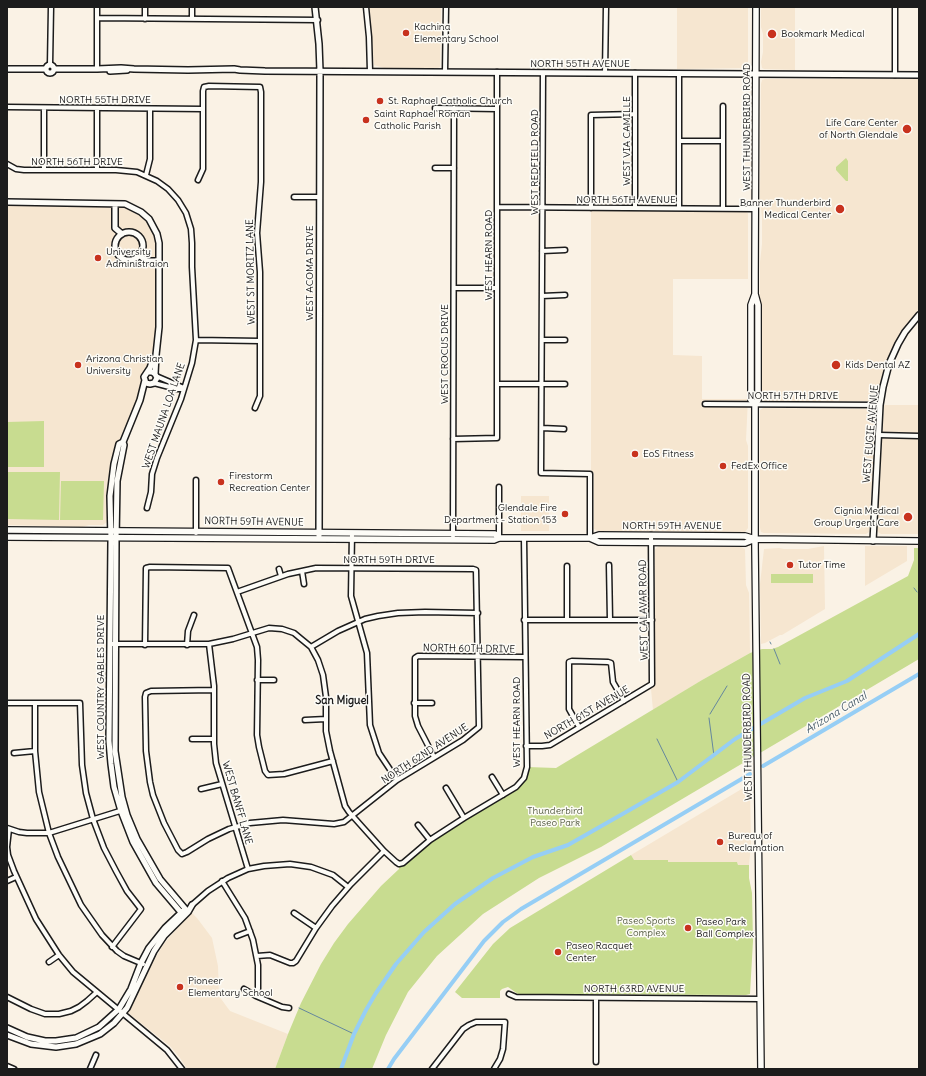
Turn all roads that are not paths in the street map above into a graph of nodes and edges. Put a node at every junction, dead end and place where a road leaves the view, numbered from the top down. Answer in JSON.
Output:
{"nodes":[{"id":1,"x":51,"y":7,"type":"edge"},
{"id":2,"x":97,"y":7,"type":"edge"},
{"id":3,"x":145,"y":7,"type":"edge"},
{"id":4,"x":192,"y":7,"type":"edge"},
{"id":5,"x":315,"y":7,"type":"edge"},
{"id":6,"x":366,"y":7,"type":"edge"},
{"id":7,"x":446,"y":7,"type":"edge"},
{"id":8,"x":606,"y":7,"type":"edge"},
{"id":9,"x":756,"y":7,"type":"edge"},
{"id":10,"x":895,"y":7,"type":"edge"},
{"id":11,"x":97,"y":18,"type":"junction"},
{"id":12,"x":145,"y":18,"type":"junction"},
{"id":13,"x":192,"y":19,"type":"junction"},
{"id":14,"x":318,"y":20,"type":"junction"},
{"id":15,"x":50,"y":68,"type":"junction"},
{"id":16,"x":7,"y":69,"type":"edge"},
{"id":17,"x":97,"y":69,"type":"junction"},
{"id":18,"x":320,"y":71,"type":"junction"},
{"id":19,"x":370,"y":71,"type":"junction"},
{"id":20,"x":445,"y":72,"type":"junction"},
{"id":21,"x":497,"y":72,"type":"junction"},
{"id":22,"x":543,"y":73,"type":"junction"},
{"id":23,"x":605,"y":73,"type":"junction"},
{"id":24,"x":635,"y":73,"type":"junction"},
{"id":25,"x":679,"y":74,"type":"junction"},
{"id":26,"x":756,"y":74,"type":"junction"},
{"id":27,"x":895,"y":75,"type":"junction"},
{"id":28,"x":919,"y":75,"type":"edge"},
{"id":29,"x":723,"y":106,"type":"dead end"},
{"id":30,"x":7,"y":107,"type":"edge"},
{"id":31,"x":44,"y":108,"type":"junction"},
{"id":32,"x":435,"y":108,"type":"dead end"},
{"id":33,"x":454,"y":108,"type":"junction"},
{"id":34,"x":97,"y":109,"type":"junction"},
{"id":35,"x":150,"y":109,"type":"junction"},
{"id":36,"x":203,"y":109,"type":"junction"},
{"id":37,"x":497,"y":109,"type":"junction"},
{"id":38,"x":635,"y":114,"type":"junction"},
{"id":39,"x":679,"y":141,"type":"junction"},
{"id":40,"x":723,"y":141,"type":"junction"},
{"id":41,"x":7,"y":166,"type":"edge"},
{"id":42,"x":435,"y":168,"type":"dead end"},
{"id":43,"x":454,"y":168,"type":"junction"},
{"id":44,"x":44,"y":170,"type":"junction"},
{"id":45,"x":97,"y":170,"type":"junction"},
{"id":46,"x":146,"y":175,"type":"junction"},
{"id":47,"x":198,"y":180,"type":"dead end"},
{"id":48,"x":294,"y":197,"type":"dead end"},
{"id":49,"x":319,"y":198,"type":"junction"},
{"id":50,"x":7,"y":202,"type":"edge"},
{"id":51,"x":115,"y":204,"type":"junction"},
{"id":52,"x":497,"y":207,"type":"junction"},
{"id":53,"x":542,"y":208,"type":"junction"},
{"id":54,"x":591,"y":208,"type":"junction"},
{"id":55,"x":635,"y":208,"type":"junction"},
{"id":56,"x":679,"y":208,"type":"junction"},
{"id":57,"x":723,"y":208,"type":"junction"},
{"id":58,"x":755,"y":209,"type":"junction"},
{"id":59,"x":122,"y":234,"type":"junction"},
{"id":60,"x":565,"y":250,"type":"dead end"},
{"id":61,"x":542,"y":251,"type":"junction"},
{"id":62,"x":140,"y":256,"type":"junction"},
{"id":63,"x":159,"y":261,"type":"junction"},
{"id":64,"x":454,"y":288,"type":"junction"},
{"id":65,"x":497,"y":288,"type":"junction"},
{"id":66,"x":755,"y":294,"type":"junction"},
{"id":67,"x":565,"y":295,"type":"dead end"},
{"id":68,"x":542,"y":296,"type":"junction"},
{"id":69,"x":919,"y":315,"type":"edge"},
{"id":70,"x":751,"y":316,"type":"junction"},
{"id":71,"x":196,"y":340,"type":"junction"},
{"id":72,"x":542,"y":340,"type":"junction"},
{"id":73,"x":565,"y":340,"type":"dead end"},
{"id":74,"x":260,"y":341,"type":"junction"},
{"id":75,"x":156,"y":355,"type":"junction"},
{"id":76,"x":758,"y":358,"type":"junction"},
{"id":77,"x":148,"y":372,"type":"junction"},
{"id":78,"x":156,"y":375,"type":"junction"},
{"id":79,"x":145,"y":380,"type":"junction"},
{"id":80,"x":153,"y":383,"type":"junction"},
{"id":81,"x":169,"y":384,"type":"junction"},
{"id":82,"x":497,"y":384,"type":"junction"},
{"id":83,"x":542,"y":384,"type":"junction"},
{"id":84,"x":565,"y":384,"type":"dead end"},
{"id":85,"x":184,"y":389,"type":"junction"},
{"id":86,"x":140,"y":400,"type":"junction"},
{"id":87,"x":706,"y":404,"type":"dead end"},
{"id":88,"x":755,"y":404,"type":"junction"},
{"id":89,"x":880,"y":405,"type":"junction"},
{"id":90,"x":255,"y":408,"type":"dead end"},
{"id":91,"x":542,"y":428,"type":"junction"},
{"id":92,"x":564,"y":429,"type":"dead end"},
{"id":93,"x":879,"y":436,"type":"junction"},
{"id":94,"x":919,"y":436,"type":"edge"},
{"id":95,"x":453,"y":439,"type":"junction"},
{"id":96,"x":196,"y":480,"type":"dead end"},
{"id":97,"x":499,"y":487,"type":"dead end"},
{"id":98,"x":147,"y":508,"type":"dead end"},
{"id":99,"x":7,"y":530,"type":"edge"},
{"id":100,"x":113,"y":530,"type":"junction"},
{"id":101,"x":196,"y":531,"type":"junction"},
{"id":102,"x":319,"y":532,"type":"junction"},
{"id":103,"x":352,"y":532,"type":"junction"},
{"id":104,"x":453,"y":533,"type":"junction"},
{"id":105,"x":651,"y":535,"type":"junction"},
{"id":106,"x":705,"y":536,"type":"junction"},
{"id":107,"x":7,"y":537,"type":"edge"},
{"id":108,"x":113,"y":537,"type":"junction"},
{"id":109,"x":196,"y":538,"type":"junction"},
{"id":110,"x":499,"y":538,"type":"junction"},
{"id":111,"x":524,"y":538,"type":"junction"},
{"id":112,"x":590,"y":538,"type":"junction"},
{"id":113,"x":319,"y":539,"type":"junction"},
{"id":114,"x":352,"y":539,"type":"junction"},
{"id":115,"x":755,"y":539,"type":"junction"},
{"id":116,"x":453,"y":540,"type":"junction"},
{"id":117,"x":873,"y":541,"type":"junction"},
{"id":118,"x":919,"y":541,"type":"edge"},
{"id":119,"x":651,"y":542,"type":"junction"},
{"id":120,"x":687,"y":542,"type":"junction"},
{"id":121,"x":566,"y":566,"type":"dead end"},
{"id":122,"x":609,"y":566,"type":"dead end"},
{"id":123,"x":351,"y":568,"type":"junction"},
{"id":124,"x":279,"y":569,"type":"dead end"},
{"id":125,"x":302,"y":571,"type":"junction"},
{"id":126,"x":281,"y":576,"type":"junction"},
{"id":127,"x":304,"y":584,"type":"dead end"},
{"id":128,"x":237,"y":592,"type":"junction"},
{"id":129,"x":478,"y":613,"type":"junction"},
{"id":130,"x":194,"y":615,"type":"dead end"},
{"id":131,"x":524,"y":620,"type":"junction"},
{"id":132,"x":567,"y":620,"type":"junction"},
{"id":133,"x":610,"y":620,"type":"junction"},
{"id":134,"x":652,"y":620,"type":"junction"},
{"id":135,"x":358,"y":622,"type":"junction"},
{"id":136,"x":252,"y":633,"type":"junction"},
{"id":137,"x":113,"y":644,"type":"junction"},
{"id":138,"x":145,"y":644,"type":"junction"},
{"id":139,"x":209,"y":644,"type":"junction"},
{"id":140,"x":187,"y":645,"type":"junction"},
{"id":141,"x":311,"y":647,"type":"junction"},
{"id":142,"x":478,"y":657,"type":"junction"},
{"id":143,"x":524,"y":657,"type":"junction"},
{"id":144,"x":257,"y":680,"type":"junction"},
{"id":145,"x":274,"y":680,"type":"dead end"},
{"id":146,"x":652,"y":684,"type":"joint"},
{"id":147,"x":214,"y":690,"type":"junction"},
{"id":148,"x":624,"y":701,"type":"junction"},
{"id":149,"x":7,"y":703,"type":"edge"},
{"id":150,"x":34,"y":703,"type":"junction"},
{"id":151,"x":414,"y":703,"type":"junction"},
{"id":152,"x":432,"y":703,"type":"dead end"},
{"id":153,"x":326,"y":719,"type":"junction"},
{"id":154,"x":305,"y":720,"type":"dead end"},
{"id":155,"x":579,"y":727,"type":"junction"},
{"id":156,"x":192,"y":739,"type":"dead end"},
{"id":157,"x":214,"y":739,"type":"junction"},
{"id":158,"x":526,"y":746,"type":"junction"},
{"id":159,"x":35,"y":752,"type":"junction"},
{"id":160,"x":14,"y":753,"type":"dead end"},
{"id":161,"x":434,"y":756,"type":"junction"},
{"id":162,"x":333,"y":761,"type":"junction"},
{"id":163,"x":492,"y":777,"type":"dead end"},
{"id":164,"x":397,"y":780,"type":"junction"},
{"id":165,"x":222,"y":784,"type":"junction"},
{"id":166,"x":446,"y":788,"type":"dead end"},
{"id":167,"x":202,"y":789,"type":"dead end"},
{"id":168,"x":503,"y":795,"type":"junction"},
{"id":169,"x":123,"y":810,"type":"junction"},
{"id":170,"x":352,"y":815,"type":"junction"},
{"id":171,"x":464,"y":818,"type":"junction"},
{"id":172,"x":93,"y":819,"type":"junction"},
{"id":173,"x":418,"y":825,"type":"dead end"},
{"id":174,"x":235,"y":827,"type":"junction"},
{"id":175,"x":8,"y":828,"type":"edge"},
{"id":176,"x":49,"y":833,"type":"junction"},
{"id":177,"x":430,"y":840,"type":"junction"},
{"id":178,"x":384,"y":851,"type":"junction"},
{"id":179,"x":248,"y":869,"type":"junction"},
{"id":180,"x":16,"y":877,"type":"junction"},
{"id":181,"x":7,"y":881,"type":"edge"},
{"id":182,"x":222,"y":882,"type":"junction"},
{"id":183,"x":348,"y":888,"type":"junction"},
{"id":184,"x":192,"y":905,"type":"joint"},
{"id":185,"x":184,"y":912,"type":"junction"},
{"id":186,"x":294,"y":913,"type":"dead end"},
{"id":187,"x":316,"y":928,"type":"junction"},
{"id":188,"x":250,"y":931,"type":"junction"},
{"id":189,"x":237,"y":936,"type":"dead end"},
{"id":190,"x":112,"y":947,"type":"junction"},
{"id":191,"x":59,"y":955,"type":"junction"},
{"id":192,"x":257,"y":956,"type":"junction"},
{"id":193,"x":49,"y":962,"type":"dead end"},
{"id":194,"x":144,"y":964,"type":"junction"},
{"id":195,"x":244,"y":989,"type":"dead end"},
{"id":196,"x":97,"y":992,"type":"junction"},
{"id":197,"x":509,"y":994,"type":"dead end"},
{"id":198,"x":256,"y":996,"type":"junction"},
{"id":199,"x":7,"y":997,"type":"edge"},
{"id":200,"x":596,"y":998,"type":"junction"},
{"id":201,"x":760,"y":999,"type":"junction"},
{"id":202,"x":289,"y":1008,"type":"dead end"},
{"id":203,"x":121,"y":1011,"type":"junction"},
{"id":204,"x":7,"y":1028,"type":"edge"},
{"id":205,"x":7,"y":1035,"type":"edge"},
{"id":206,"x":96,"y":1055,"type":"dead end"},
{"id":207,"x":596,"y":1062,"type":"dead end"},
{"id":208,"x":7,"y":1066,"type":"edge"},
{"id":209,"x":14,"y":1069,"type":"edge"},
{"id":210,"x":90,"y":1069,"type":"edge"},
{"id":211,"x":182,"y":1069,"type":"edge"},
{"id":212,"x":432,"y":1069,"type":"edge"},
{"id":213,"x":494,"y":1069,"type":"edge"},
{"id":214,"x":761,"y":1069,"type":"edge"}],
"edges":[{"from":1,"to":15,"type":"street"},
{"from":2,"to":11,"type":"street"},
{"from":3,"to":12,"type":"street"},
{"from":4,"to":13,"type":"street"},
{"from":5,"to":14,"type":"street","name":"WEST ACOMA DRIVE"},
{"from":6,"to":19,"type":"street"},
{"from":7,"to":20,"type":"street"},
{"from":8,"to":23,"type":"street"},
{"from":9,"to":26,"type":"main road","name":"WEST THUNDERBIRD ROAD"},
{"from":10,"to":27,"type":"street"},
{"from":11,"to":12,"type":"street"},
{"from":11,"to":17,"type":"street"},
{"from":12,"to":13,"type":"street"},
{"from":13,"to":14,"type":"street"},
{"from":14,"to":18,"type":"street","name":"WEST ACOMA DRIVE"},
{"from":15,"to":16,"type":"street","name":"NORTH 55TH AVENUE"},
{"from":15,"to":17,"type":"street","name":"NORTH 55TH AVENUE"},
{"from":17,"to":18,"type":"street","name":"NORTH 55TH AVENUE"},
{"from":18,"to":19,"type":"street","name":"NORTH 55TH AVENUE"},
{"from":18,"to":49,"type":"street","name":"WEST ACOMA DRIVE"},
{"from":19,"to":20,"type":"street","name":"NORTH 55TH AVENUE"},
{"from":20,"to":21,"type":"street","name":"NORTH 55TH AVENUE"},
{"from":21,"to":22,"type":"street","name":"NORTH 55TH AVENUE"},
{"from":21,"to":37,"type":"street","name":"WEST HEARN ROAD"},
{"from":22,"to":23,"type":"street","name":"NORTH 55TH AVENUE"},
{"from":22,"to":53,"type":"street","name":"WEST REDFIELD ROAD"},
{"from":23,"to":24,"type":"street","name":"NORTH 55TH AVENUE"},
{"from":24,"to":25,"type":"street","name":"NORTH 55TH AVENUE"},
{"from":24,"to":38,"type":"street","name":"WEST VIA CAMILLE"},
{"from":25,"to":26,"type":"street","name":"NORTH 55TH AVENUE"},
{"from":25,"to":39,"type":"street"},
{"from":26,"to":27,"type":"street","name":"NORTH 55TH AVENUE"},
{"from":26,"to":58,"type":"main road","name":"WEST THUNDERBIRD ROAD"},
{"from":27,"to":28,"type":"street","name":"NORTH 55TH AVENUE"},
{"from":29,"to":40,"type":"street"},
{"from":30,"to":31,"type":"street","name":"NORTH 55TH DRIVE"},
{"from":31,"to":34,"type":"street","name":"NORTH 55TH DRIVE"},
{"from":31,"to":44,"type":"street"},
{"from":32,"to":33,"type":"street"},
{"from":33,"to":37,"type":"street"},
{"from":33,"to":43,"type":"street","name":"WEST CROCUS DRIVE"},
{"from":34,"to":35,"type":"street","name":"NORTH 55TH DRIVE"},
{"from":34,"to":45,"type":"street"},
{"from":35,"to":36,"type":"street","name":"NORTH 55TH DRIVE"},
{"from":35,"to":46,"type":"street"},
{"from":36,"to":47,"type":"street"},
{"from":36,"to":74,"type":"street","name":"WEST ST MORITZ LANE"},
{"from":37,"to":52,"type":"street","name":"WEST HEARN ROAD"},
{"from":38,"to":54,"type":"street"},
{"from":38,"to":55,"type":"street","name":"WEST VIA CAMILLE"},
{"from":39,"to":40,"type":"street"},
{"from":39,"to":56,"type":"street"},
{"from":40,"to":57,"type":"street"},
{"from":41,"to":44,"type":"street","name":"NORTH 56TH DRIVE"},
{"from":42,"to":43,"type":"street"},
{"from":43,"to":64,"type":"street","name":"WEST CROCUS DRIVE"},
{"from":44,"to":45,"type":"street","name":"NORTH 56TH DRIVE"},
{"from":45,"to":46,"type":"street","name":"NORTH 56TH DRIVE"},
{"from":46,"to":71,"type":"street","name":"WEST MAUNA LOA LANE"},
{"from":48,"to":49,"type":"street"},
{"from":49,"to":102,"type":"street","name":"WEST ACOMA DRIVE"},
{"from":50,"to":51,"type":"street","name":"WEST COUNTRY GABLES DRIVE"},
{"from":51,"to":59,"type":"street"},
{"from":51,"to":63,"type":"street","name":"WEST COUNTRY GABLES DRIVE"},
{"from":52,"to":53,"type":"street","name":"NORTH 56TH AVENUE"},
{"from":52,"to":65,"type":"street","name":"WEST HEARN ROAD"},
{"from":53,"to":54,"type":"street","name":"NORTH 56TH AVENUE"},
{"from":53,"to":61,"type":"street","name":"WEST REDFIELD ROAD"},
{"from":54,"to":55,"type":"street","name":"NORTH 56TH AVENUE"},
{"from":55,"to":56,"type":"street","name":"NORTH 56TH AVENUE"},
{"from":56,"to":57,"type":"street","name":"NORTH 56TH AVENUE"},
{"from":57,"to":58,"type":"street","name":"NORTH 56TH AVENUE"},
{"from":58,"to":66,"type":"main road","name":"WEST THUNDERBIRD ROAD"},
{"from":59,"to":62,"type":"street"},
{"from":59,"to":62,"type":"street"},
{"from":60,"to":61,"type":"street"},
{"from":61,"to":68,"type":"street","name":"WEST REDFIELD ROAD"},
{"from":62,"to":63,"type":"street"},
{"from":63,"to":75,"type":"street","name":"WEST COUNTRY GABLES DRIVE"},
{"from":64,"to":65,"type":"street"},
{"from":64,"to":95,"type":"street","name":"WEST CROCUS DRIVE"},
{"from":65,"to":82,"type":"street","name":"WEST HEARN ROAD"},
{"from":66,"to":70,"type":"main road","name":"WEST THUNDERBIRD ROAD"},
{"from":66,"to":76,"type":"main road","name":"WEST THUNDERBIRD ROAD"},
{"from":67,"to":68,"type":"street"},
{"from":68,"to":72,"type":"street","name":"WEST REDFIELD ROAD"},
{"from":69,"to":89,"type":"street","name":"WEST EUGIE AVENUE"},
{"from":70,"to":76,"type":"main road"},
{"from":70,"to":88,"type":"main road","name":"WEST THUNDERBIRD ROAD"},
{"from":71,"to":74,"type":"street"},
{"from":71,"to":85,"type":"street","name":"WEST MAUNA LOA LANE"},
{"from":72,"to":73,"type":"street"},
{"from":72,"to":83,"type":"street","name":"WEST REDFIELD ROAD"},
{"from":74,"to":90,"type":"street","name":"WEST ST MORITZ LANE"},
{"from":75,"to":77,"type":"street","name":"WEST COUNTRY GABLES DRIVE"},
{"from":75,"to":78,"type":"street","name":"WEST COUNTRY GABLES DRIVE"},
{"from":76,"to":88,"type":"main road","name":"WEST THUNDERBIRD ROAD"},
{"from":77,"to":78,"type":"street"},
{"from":77,"to":79,"type":"street","name":"WEST COUNTRY GABLES DRIVE"},
{"from":78,"to":80,"type":"street","name":"WEST COUNTRY GABLES DRIVE"},
{"from":78,"to":81,"type":"street"},
{"from":79,"to":80,"type":"street"},
{"from":79,"to":86,"type":"street","name":"WEST COUNTRY GABLES DRIVE"},
{"from":80,"to":81,"type":"street"},
{"from":80,"to":86,"type":"street","name":"WEST COUNTRY GABLES DRIVE"},
{"from":81,"to":85,"type":"street"},
{"from":82,"to":83,"type":"street"},
{"from":82,"to":95,"type":"street","name":"WEST HEARN ROAD"},
{"from":83,"to":84,"type":"street"},
{"from":83,"to":91,"type":"street","name":"WEST REDFIELD ROAD"},
{"from":85,"to":98,"type":"street","name":"WEST MAUNA LOA LANE"},
{"from":86,"to":100,"type":"street","name":"WEST COUNTRY GABLES DRIVE"},
{"from":87,"to":88,"type":"street","name":"NORTH 57TH DRIVE"},
{"from":88,"to":89,"type":"street","name":"NORTH 57TH DRIVE"},
{"from":88,"to":115,"type":"main road","name":"WEST THUNDERBIRD ROAD"},
{"from":89,"to":93,"type":"street","name":"WEST EUGIE AVENUE"},
{"from":91,"to":92,"type":"street"},
{"from":91,"to":112,"type":"street","name":"WEST REDFIELD ROAD"},
{"from":93,"to":94,"type":"street"},
{"from":93,"to":117,"type":"street","name":"WEST EUGIE AVENUE"},
{"from":95,"to":104,"type":"street","name":"WEST CROCUS DRIVE"},
{"from":96,"to":101,"type":"street"},
{"from":97,"to":110,"type":"street"},
{"from":99,"to":100,"type":"main road","name":"NORTH 59TH AVENUE"},
{"from":100,"to":101,"type":"main road","name":"NORTH 59TH AVENUE"},
{"from":100,"to":108,"type":"street","name":"WEST COUNTRY GABLES DRIVE"},
{"from":101,"to":102,"type":"main road","name":"NORTH 59TH AVENUE"},
{"from":101,"to":109,"type":"street"},
{"from":102,"to":103,"type":"main road","name":"NORTH 59TH AVENUE"},
{"from":102,"to":113,"type":"street","name":"WEST ACOMA DRIVE"},
{"from":103,"to":104,"type":"main road","name":"NORTH 59TH AVENUE"},
{"from":103,"to":114,"type":"street"},
{"from":104,"to":110,"type":"main road","name":"NORTH 59TH AVENUE"},
{"from":104,"to":116,"type":"street","name":"WEST CROCUS DRIVE"},
{"from":105,"to":106,"type":"main road","name":"NORTH 59TH AVENUE"},
{"from":105,"to":112,"type":"main road","name":"NORTH 59TH AVENUE"},
{"from":105,"to":119,"type":"street","name":"WEST CALAVAR ROAD"},
{"from":106,"to":115,"type":"main road","name":"NORTH 59TH AVENUE"},
{"from":106,"to":120,"type":"main road"},
{"from":107,"to":108,"type":"main road","name":"NORTH 59TH AVENUE"},
{"from":108,"to":109,"type":"main road","name":"NORTH 59TH AVENUE"},
{"from":108,"to":137,"type":"street","name":"WEST COUNTRY GABLES DRIVE"},
{"from":109,"to":113,"type":"main road","name":"NORTH 59TH AVENUE"},
{"from":110,"to":111,"type":"main road","name":"NORTH 59TH AVENUE"},
{"from":110,"to":116,"type":"main road","name":"NORTH 59TH AVENUE"},
{"from":111,"to":112,"type":"main road","name":"NORTH 59TH AVENUE"},
{"from":111,"to":131,"type":"street","name":"WEST HEARN ROAD"},
{"from":112,"to":119,"type":"main road","name":"NORTH 59TH AVENUE"},
{"from":113,"to":114,"type":"main road","name":"NORTH 59TH AVENUE"},
{"from":114,"to":116,"type":"main road","name":"NORTH 59TH AVENUE"},
{"from":114,"to":123,"type":"street"},
{"from":115,"to":117,"type":"main road","name":"NORTH 59TH AVENUE"},
{"from":115,"to":120,"type":"main road","name":"NORTH 59TH AVENUE"},
{"from":115,"to":201,"type":"main road","name":"WEST THUNDERBIRD ROAD"},
{"from":117,"to":118,"type":"main road","name":"NORTH 59TH AVENUE"},
{"from":119,"to":120,"type":"main road","name":"NORTH 59TH AVENUE"},
{"from":119,"to":134,"type":"street","name":"WEST CALAVAR ROAD"},
{"from":121,"to":132,"type":"street"},
{"from":122,"to":133,"type":"street"},
{"from":123,"to":125,"type":"street","name":"NORTH 59TH DRIVE"},
{"from":123,"to":129,"type":"street","name":"NORTH 59TH DRIVE"},
{"from":123,"to":135,"type":"street"},
{"from":124,"to":126,"type":"street"},
{"from":125,"to":126,"type":"street","name":"NORTH 59TH DRIVE"},
{"from":125,"to":127,"type":"street"},
{"from":126,"to":128,"type":"street","name":"NORTH 59TH DRIVE"},
{"from":128,"to":136,"type":"street"},
{"from":128,"to":138,"type":"street"},
{"from":129,"to":135,"type":"street"},
{"from":129,"to":142,"type":"street"},
{"from":130,"to":140,"type":"street"},
{"from":131,"to":132,"type":"street"},
{"from":131,"to":143,"type":"street","name":"WEST HEARN ROAD"},
{"from":132,"to":133,"type":"street"},
{"from":133,"to":134,"type":"street"},
{"from":134,"to":146,"type":"street","name":"WEST CALAVAR ROAD"},
{"from":135,"to":141,"type":"street"},
{"from":135,"to":164,"type":"street"},
{"from":136,"to":139,"type":"street"},
{"from":136,"to":141,"type":"street"},
{"from":136,"to":144,"type":"street"},
{"from":137,"to":138,"type":"street"},
{"from":137,"to":169,"type":"street","name":"WEST COUNTRY GABLES DRIVE"},
{"from":138,"to":140,"type":"street"},
{"from":139,"to":140,"type":"street"},
{"from":139,"to":147,"type":"street","name":"WEST BANFF LANE"},
{"from":141,"to":153,"type":"street"},
{"from":142,"to":143,"type":"street","name":"NORTH 60TH DRIVE"},
{"from":142,"to":151,"type":"street","name":"NORTH 60TH DRIVE"},
{"from":142,"to":161,"type":"street","name":"NORTH 62ND AVENUE"},
{"from":143,"to":158,"type":"street","name":"WEST HEARN ROAD"},
{"from":144,"to":145,"type":"street"},
{"from":144,"to":162,"type":"street"},
{"from":146,"to":148,"type":"street","name":"NORTH 61ST AVENUE"},
{"from":147,"to":157,"type":"street","name":"WEST BANFF LANE"},
{"from":147,"to":174,"type":"street","name":"NORTH 62ND AVENUE"},
{"from":148,"to":155,"type":"street","name":"NORTH 61ST AVENUE"},
{"from":148,"to":155,"type":"street"},
{"from":149,"to":150,"type":"street"},
{"from":150,"to":159,"type":"street"},
{"from":150,"to":172,"type":"street"},
{"from":151,"to":152,"type":"street"},
{"from":151,"to":161,"type":"street"},
{"from":153,"to":154,"type":"street"},
{"from":153,"to":162,"type":"street"},
{"from":155,"to":158,"type":"street","name":"NORTH 61ST AVENUE"},
{"from":156,"to":157,"type":"street"},
{"from":157,"to":165,"type":"street","name":"WEST BANFF LANE"},
{"from":158,"to":168,"type":"street","name":"WEST HEARN ROAD"},
{"from":159,"to":160,"type":"street"},
{"from":159,"to":176,"type":"street"},
{"from":161,"to":164,"type":"street","name":"NORTH 62ND AVENUE"},
{"from":162,"to":170,"type":"street"},
{"from":163,"to":168,"type":"street"},
{"from":164,"to":170,"type":"street","name":"NORTH 62ND AVENUE"},
{"from":165,"to":167,"type":"street"},
{"from":165,"to":174,"type":"street","name":"WEST BANFF LANE"},
{"from":166,"to":171,"type":"street"},
{"from":168,"to":171,"type":"street","name":"WEST HEARN ROAD"},
{"from":169,"to":172,"type":"street"},
{"from":169,"to":185,"type":"street","name":"WEST COUNTRY GABLES DRIVE"},
{"from":170,"to":174,"type":"street","name":"NORTH 62ND AVENUE"},
{"from":170,"to":178,"type":"street"},
{"from":171,"to":177,"type":"street","name":"WEST HEARN ROAD"},
{"from":172,"to":176,"type":"street"},
{"from":172,"to":190,"type":"street"},
{"from":173,"to":177,"type":"street"},
{"from":174,"to":179,"type":"street","name":"WEST BANFF LANE"},
{"from":175,"to":176,"type":"street"},
{"from":175,"to":180,"type":"street"},
{"from":176,"to":190,"type":"street"},
{"from":177,"to":178,"type":"street","name":"WEST HEARN ROAD"},
{"from":178,"to":183,"type":"street"},
{"from":179,"to":182,"type":"street"},
{"from":179,"to":183,"type":"street"},
{"from":180,"to":181,"type":"street"},
{"from":180,"to":191,"type":"street"},
{"from":182,"to":184,"type":"street"},
{"from":182,"to":188,"type":"street"},
{"from":183,"to":187,"type":"street"},
{"from":184,"to":185,"type":"street"},
{"from":185,"to":194,"type":"street"},
{"from":186,"to":187,"type":"street"},
{"from":187,"to":192,"type":"street"},
{"from":188,"to":189,"type":"street"},
{"from":188,"to":192,"type":"street"},
{"from":190,"to":194,"type":"street"},
{"from":191,"to":193,"type":"street"},
{"from":191,"to":196,"type":"street"},
{"from":192,"to":198,"type":"street"},
{"from":194,"to":203,"type":"street"},
{"from":195,"to":198,"type":"street"},
{"from":196,"to":199,"type":"street"},
{"from":196,"to":203,"type":"street"},
{"from":197,"to":200,"type":"street","name":"NORTH 63RD AVENUE"},
{"from":198,"to":202,"type":"street"},
{"from":200,"to":201,"type":"street","name":"NORTH 63RD AVENUE"},
{"from":200,"to":207,"type":"street"},
{"from":201,"to":214,"type":"main road","name":"WEST THUNDERBIRD ROAD"},
{"from":203,"to":204,"type":"street"},
{"from":203,"to":205,"type":"street"},
{"from":203,"to":211,"type":"street"},
{"from":206,"to":210,"type":"street"},
{"from":208,"to":209,"type":"street"},
{"from":212,"to":213,"type":"street"}]}
